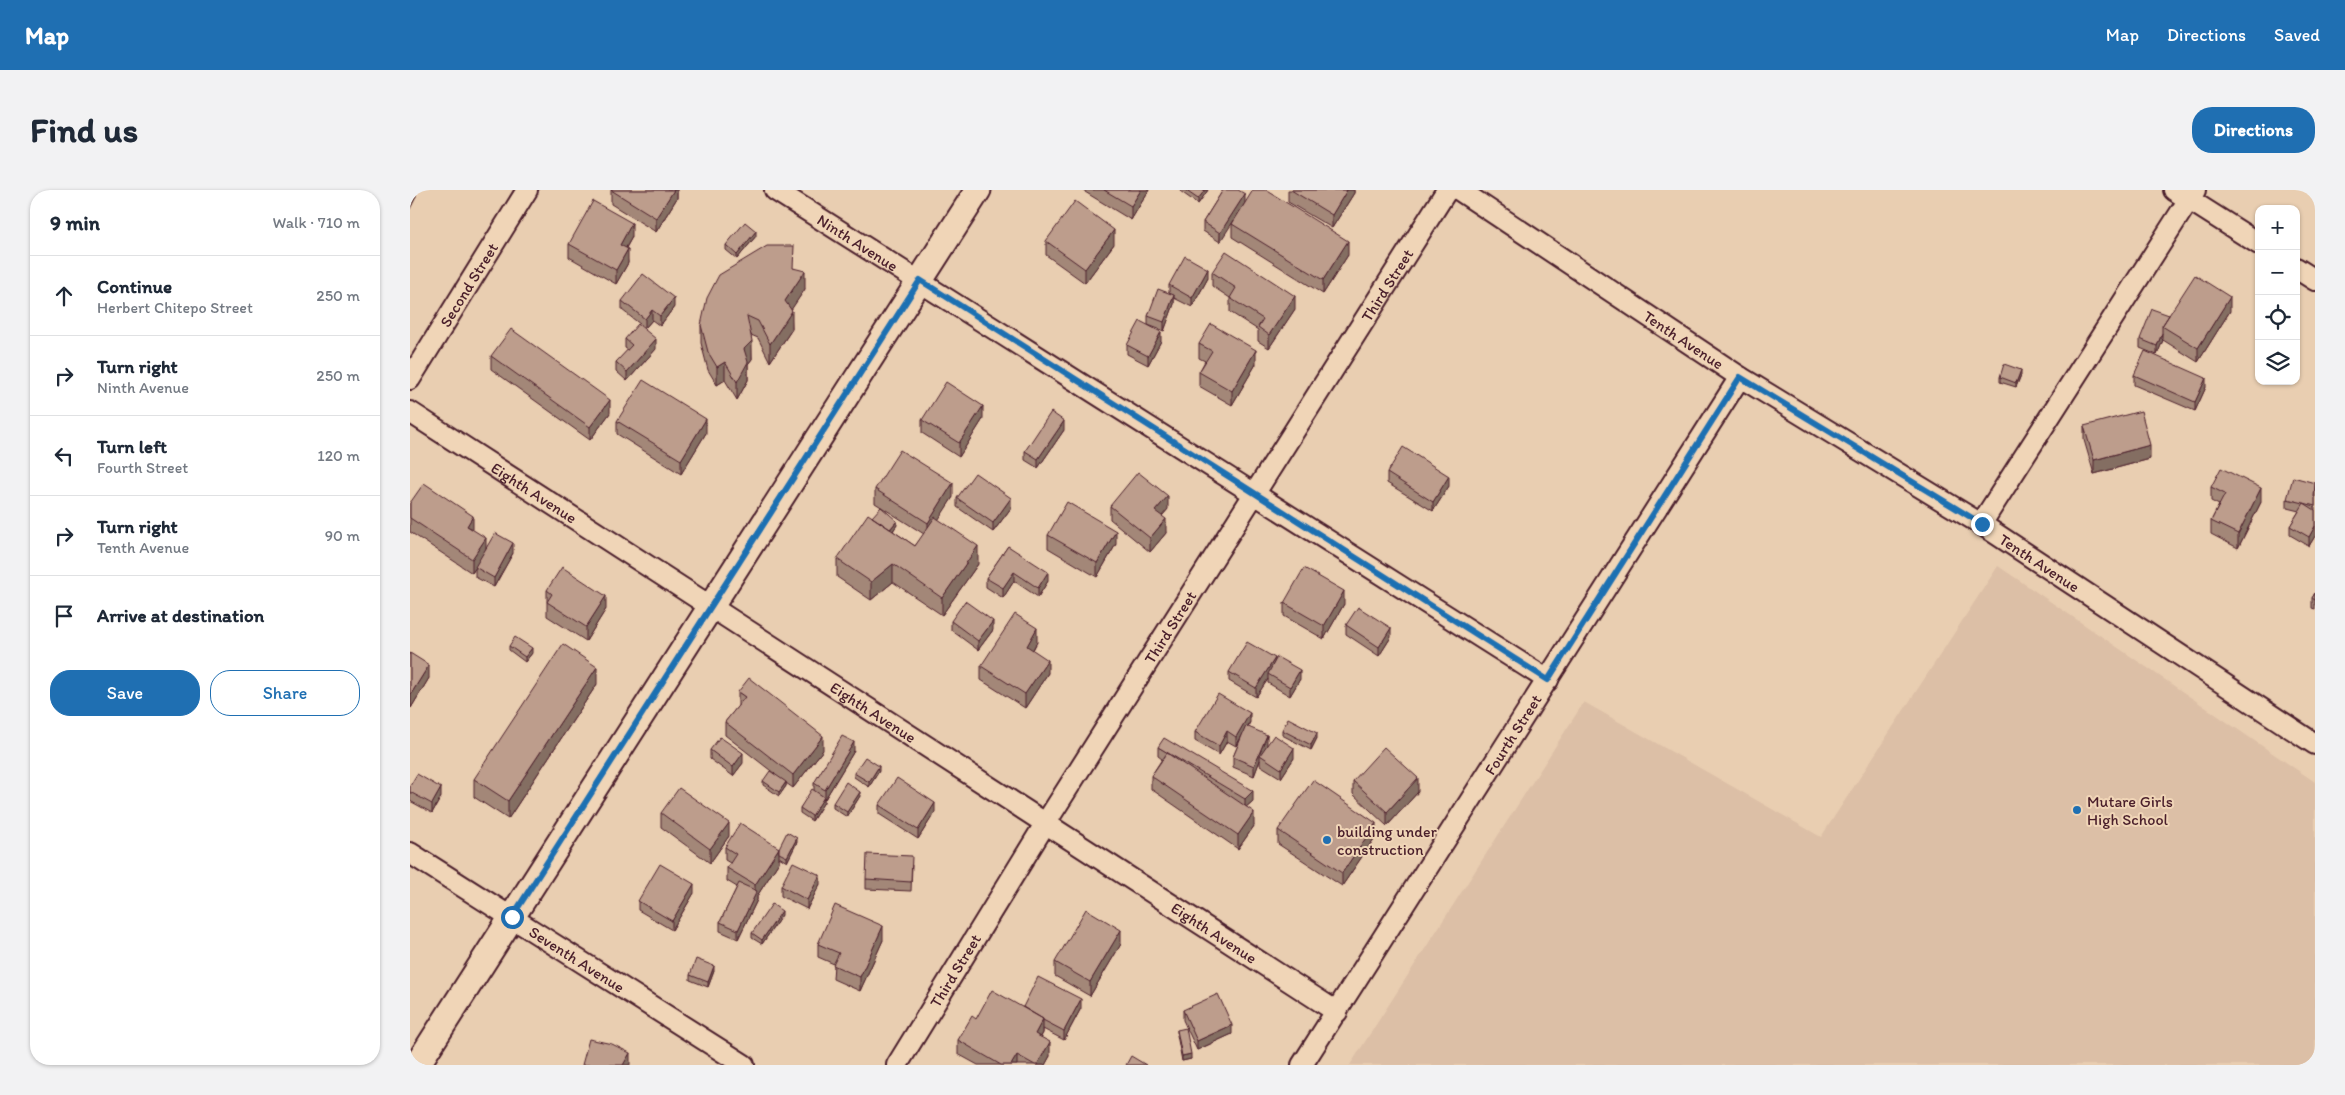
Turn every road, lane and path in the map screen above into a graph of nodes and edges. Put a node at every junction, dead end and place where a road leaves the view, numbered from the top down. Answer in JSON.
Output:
{"nodes":[{"id":1,"x":527,"y":190,"type":"edge"},
{"id":2,"x":776,"y":190,"type":"edge"},
{"id":3,"x":978,"y":190,"type":"edge"},
{"id":4,"x":1447,"y":190,"type":"edge"},
{"id":5,"x":1459,"y":190,"type":"edge"},
{"id":6,"x":2186,"y":193,"type":"edge"},
{"id":7,"x":2255,"y":241,"type":"edge"},
{"id":8,"x":2300,"y":271,"type":"edge"},
{"id":9,"x":920,"y":280,"type":"junction"},
{"id":10,"x":2315,"y":280,"type":"edge"},
{"id":11,"x":1740,"y":377,"type":"junction"},
{"id":12,"x":410,"y":379,"type":"edge"},
{"id":13,"x":410,"y":412,"type":"edge"},
{"id":14,"x":1254,"y":493,"type":"junction"},
{"id":15,"x":1982,"y":524,"type":"junction"},
{"id":16,"x":710,"y":607,"type":"junction"},
{"id":17,"x":1548,"y":680,"type":"junction"},
{"id":18,"x":2315,"y":744,"type":"edge"},
{"id":19,"x":1044,"y":824,"type":"junction"},
{"id":20,"x":410,"y":853,"type":"edge"},
{"id":21,"x":512,"y":917,"type":"junction"},
{"id":22,"x":1337,"y":1012,"type":"junction"},
{"id":23,"x":418,"y":1065,"type":"edge"},
{"id":24,"x":744,"y":1065,"type":"edge"},
{"id":25,"x":897,"y":1065,"type":"edge"},
{"id":26,"x":1302,"y":1065,"type":"edge"}],
"edges":[{"from":1,"to":12,"type":"street","name":"Second Street"},
{"from":2,"to":9,"type":"street","name":"Ninth Avenue"},
{"from":3,"to":9,"type":"main road"},
{"from":4,"to":14,"type":"street","name":"Third Street"},
{"from":5,"to":11,"type":"street","name":"Tenth Avenue"},
{"from":6,"to":7,"type":"street"},
{"from":6,"to":15,"type":"street"},
{"from":8,"to":10,"type":"street"},
{"from":9,"to":14,"type":"street","name":"Ninth Avenue"},
{"from":9,"to":16,"type":"main road"},
{"from":11,"to":15,"type":"street","name":"Tenth Avenue"},
{"from":11,"to":17,"type":"street","name":"Fourth Street"},
{"from":13,"to":16,"type":"street","name":"Eighth Avenue"},
{"from":14,"to":17,"type":"street","name":"Ninth Avenue"},
{"from":14,"to":19,"type":"street","name":"Third Street"},
{"from":15,"to":18,"type":"street","name":"Tenth Avenue"},
{"from":16,"to":19,"type":"street","name":"Eighth Avenue"},
{"from":16,"to":21,"type":"main road"},
{"from":17,"to":22,"type":"street","name":"Fourth Street"},
{"from":19,"to":22,"type":"street","name":"Eighth Avenue"},
{"from":19,"to":25,"type":"street","name":"Third Street"},
{"from":20,"to":21,"type":"street","name":"Seventh Avenue"},
{"from":21,"to":23,"type":"main road"},
{"from":21,"to":24,"type":"street","name":"Seventh Avenue"},
{"from":22,"to":26,"type":"street","name":"Fourth Street"}]}
